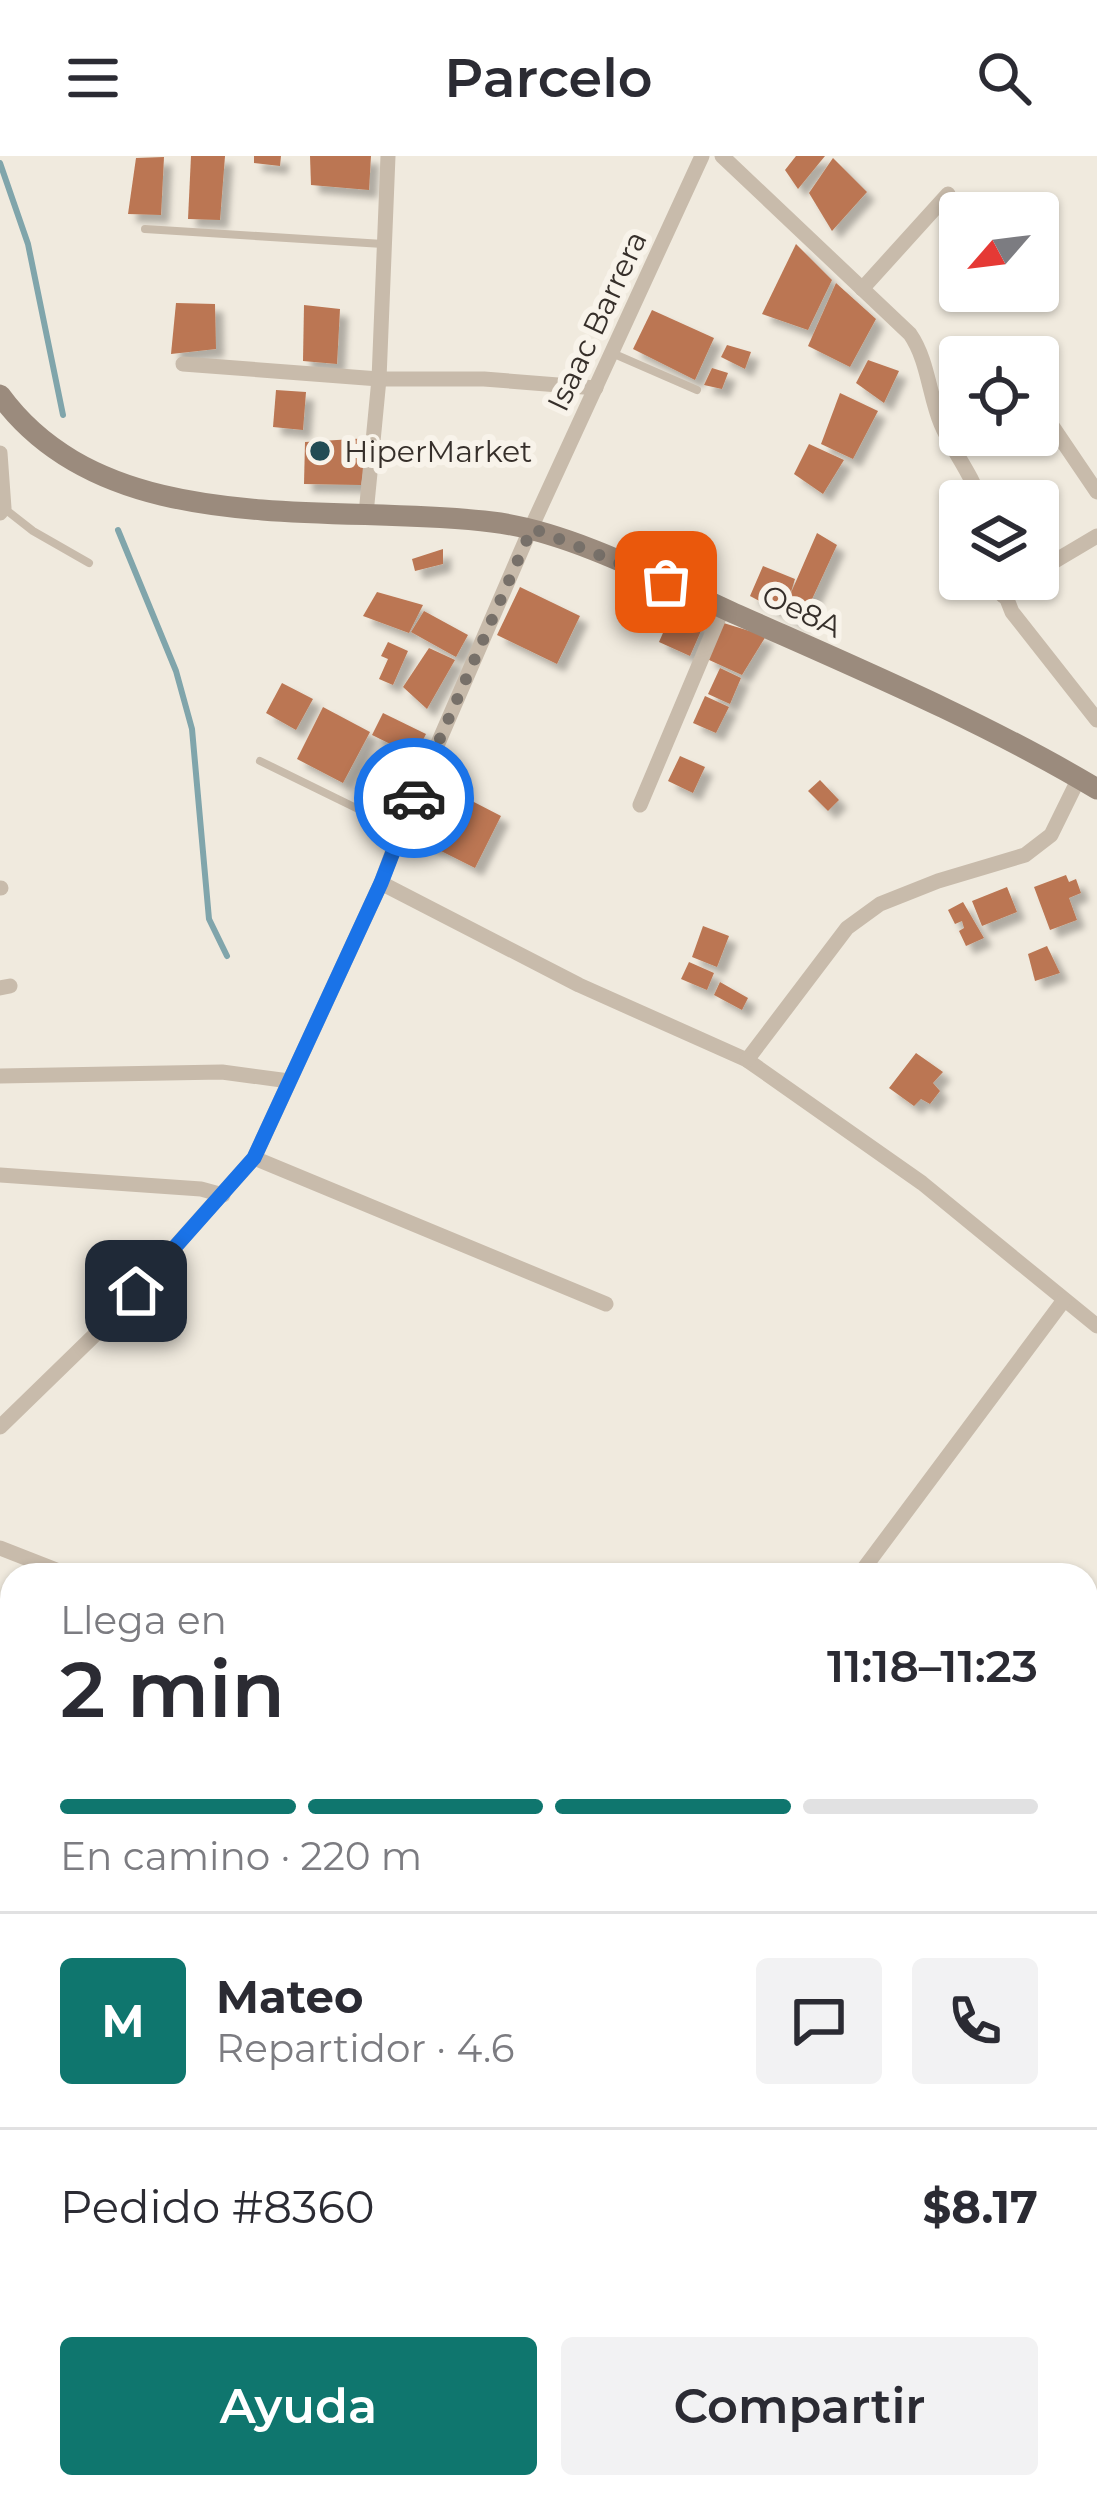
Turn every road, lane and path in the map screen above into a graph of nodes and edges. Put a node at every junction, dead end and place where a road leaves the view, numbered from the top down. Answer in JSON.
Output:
{"nodes":[{"id":1,"x":388,"y":156,"type":"edge"},
{"id":2,"x":702,"y":156,"type":"edge"},
{"id":3,"x":722,"y":156,"type":"edge"},
{"id":4,"x":939,"y":204,"type":"edge"},
{"id":5,"x":145,"y":229,"type":"dead end"},
{"id":6,"x":383,"y":244,"type":"junction"},
{"id":7,"x":862,"y":289,"type":"junction"},
{"id":8,"x":612,"y":353,"type":"junction"},
{"id":9,"x":183,"y":364,"type":"dead end"},
{"id":10,"x":379,"y":379,"type":"junction"},
{"id":11,"x":596,"y":388,"type":"junction"},
{"id":12,"x":697,"y":390,"type":"dead end"},
{"id":13,"x":0,"y":395,"type":"edge"},
{"id":14,"x":1059,"y":436,"type":"edge"},
{"id":15,"x":0,"y":453,"type":"edge"},
{"id":16,"x":973,"y":480,"type":"edge"},
{"id":17,"x":1097,"y":492,"type":"edge"},
{"id":18,"x":2,"y":510,"type":"edge"},
{"id":19,"x":366,"y":514,"type":"junction"},
{"id":20,"x":532,"y":528,"type":"junction"},
{"id":21,"x":1097,"y":536,"type":"edge"},
{"id":22,"x":1059,"y":559,"type":"edge"},
{"id":23,"x":89,"y":563,"type":"dead end"},
{"id":24,"x":1008,"y":600,"type":"edge"},
{"id":25,"x":722,"y":608,"type":"junction"},
{"id":26,"x":1097,"y":688,"type":"edge"},
{"id":27,"x":1081,"y":699,"type":"junction"},
{"id":28,"x":1097,"y":720,"type":"edge"},
{"id":29,"x":260,"y":761,"type":"dead end"},
{"id":30,"x":1088,"y":783,"type":"edge"},
{"id":31,"x":640,"y":806,"type":"dead end"},
{"id":32,"x":400,"y":829,"type":"junction"},
{"id":33,"x":381,"y":883,"type":"junction"},
{"id":34,"x":747,"y":1060,"type":"junction"},
{"id":35,"x":0,"y":1076,"type":"edge"},
{"id":36,"x":290,"y":1082,"type":"junction"},
{"id":37,"x":254,"y":1158,"type":"junction"},
{"id":38,"x":0,"y":1175,"type":"edge"},
{"id":39,"x":223,"y":1195,"type":"junction"},
{"id":40,"x":1064,"y":1300,"type":"junction"},
{"id":41,"x":606,"y":1304,"type":"dead end"},
{"id":42,"x":1097,"y":1326,"type":"edge"},
{"id":43,"x":0,"y":1427,"type":"edge"},
{"id":44,"x":0,"y":1548,"type":"edge"},
{"id":45,"x":39,"y":1563,"type":"edge"},
{"id":46,"x":868,"y":1563,"type":"edge"}],
"edges":[{"from":1,"to":6,"type":"street"},
{"from":2,"to":8,"type":"street","name":"Isaac Barrera"},
{"from":3,"to":7,"type":"street"},
{"from":4,"to":7,"type":"street"},
{"from":5,"to":6,"type":"lane"},
{"from":6,"to":10,"type":"street"},
{"from":7,"to":16,"type":"street"},
{"from":8,"to":11,"type":"street","name":"Isaac Barrera"},
{"from":8,"to":12,"type":"lane"},
{"from":9,"to":10,"type":"street"},
{"from":10,"to":11,"type":"street"},
{"from":10,"to":19,"type":"street"},
{"from":11,"to":20,"type":"street","name":"Isaac Barrera"},
{"from":13,"to":19,"type":"street","name":"Oe8A"},
{"from":14,"to":17,"type":"street"},
{"from":15,"to":18,"type":"street"},
{"from":18,"to":23,"type":"lane"},
{"from":19,"to":20,"type":"street","name":"Oe8A"},
{"from":20,"to":25,"type":"street","name":"Oe8A"},
{"from":20,"to":32,"type":"street","name":"Isaac Barrera"},
{"from":21,"to":22,"type":"street"},
{"from":24,"to":27,"type":"street"},
{"from":25,"to":30,"type":"street","name":"Oe8A"},
{"from":25,"to":31,"type":"street"},
{"from":26,"to":27,"type":"street"},
{"from":27,"to":28,"type":"street"},
{"from":29,"to":32,"type":"lane"},
{"from":30,"to":34,"type":"street"},
{"from":32,"to":33,"type":"street","name":"Isaac Barrera"},
{"from":33,"to":34,"type":"street"},
{"from":33,"to":36,"type":"street","name":"Isaac Barrera"},
{"from":34,"to":40,"type":"street"},
{"from":35,"to":36,"type":"street"},
{"from":36,"to":37,"type":"street","name":"Isaac Barrera"},
{"from":37,"to":39,"type":"street","name":"Isaac Barrera"},
{"from":37,"to":41,"type":"street"},
{"from":38,"to":39,"type":"street"},
{"from":39,"to":43,"type":"street","name":"Isaac Barrera"},
{"from":40,"to":42,"type":"street"},
{"from":40,"to":46,"type":"street"},
{"from":44,"to":45,"type":"street"}]}
